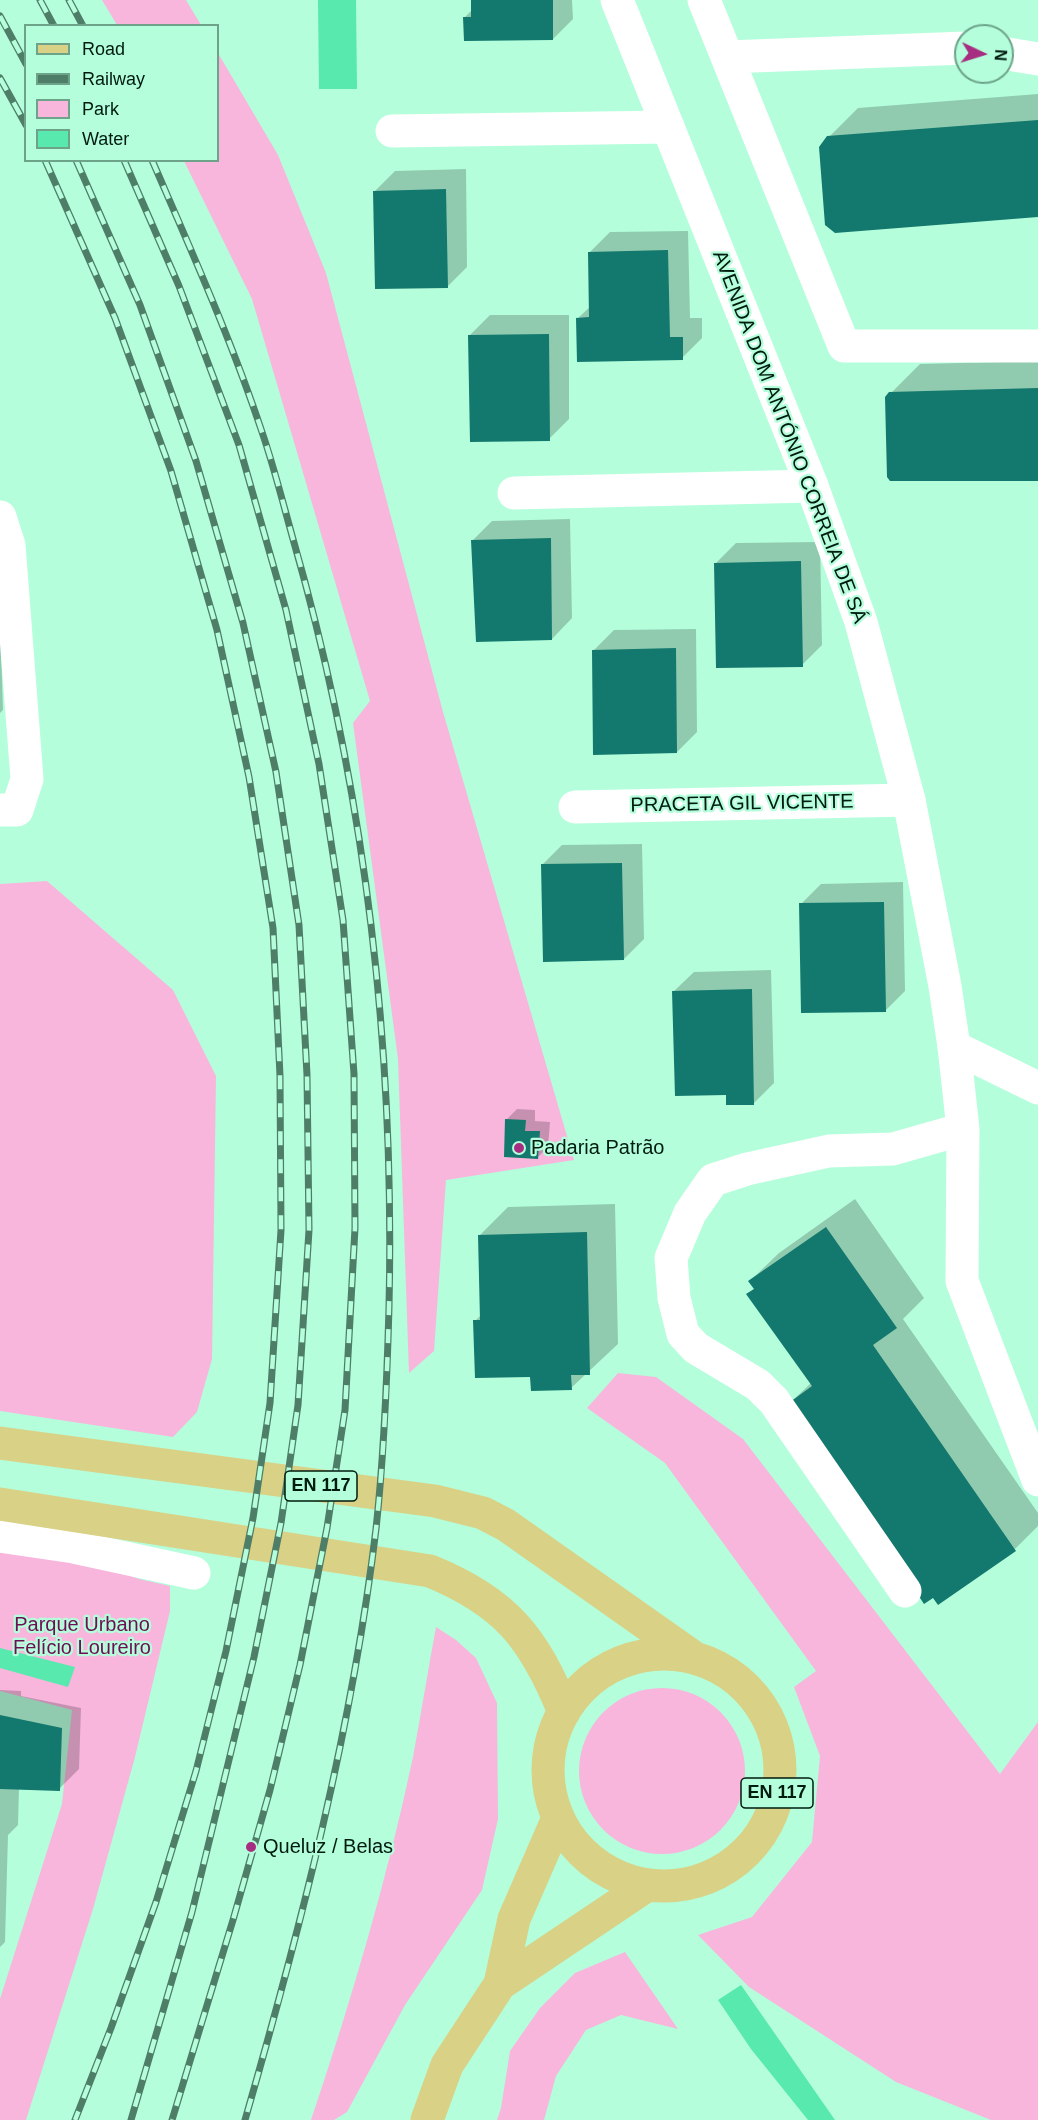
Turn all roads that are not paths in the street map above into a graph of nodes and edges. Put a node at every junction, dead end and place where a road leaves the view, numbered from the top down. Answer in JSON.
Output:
{"nodes":[{"id":1,"x":617,"y":0,"type":"edge"},
{"id":2,"x":704,"y":0,"type":"edge"},
{"id":3,"x":954,"y":48,"type":"edge"},
{"id":4,"x":1014,"y":55,"type":"edge"},
{"id":5,"x":727,"y":57,"type":"junction"},
{"id":6,"x":1038,"y":59,"type":"edge"},
{"id":7,"x":668,"y":127,"type":"junction"},
{"id":8,"x":392,"y":131,"type":"dead end"},
{"id":9,"x":1038,"y":346,"type":"edge"},
{"id":10,"x":812,"y":486,"type":"junction"},
{"id":11,"x":514,"y":493,"type":"dead end"},
{"id":12,"x":0,"y":517,"type":"edge"},
{"id":13,"x":909,"y":800,"type":"junction"},
{"id":14,"x":575,"y":807,"type":"dead end"},
{"id":15,"x":8,"y":810,"type":"edge"},
{"id":16,"x":954,"y":1047,"type":"junction"},
{"id":17,"x":1038,"y":1088,"type":"edge"},
{"id":18,"x":963,"y":1129,"type":"junction"},
{"id":19,"x":0,"y":1443,"type":"edge"},
{"id":20,"x":1038,"y":1480,"type":"edge"},
{"id":21,"x":0,"y":1504,"type":"edge"},
{"id":22,"x":0,"y":1536,"type":"edge"},
{"id":23,"x":194,"y":1573,"type":"dead end"},
{"id":24,"x":905,"y":1591,"type":"dead end"},
{"id":25,"x":692,"y":1656,"type":"junction"},
{"id":26,"x":564,"y":1712,"type":"junction"},
{"id":27,"x":558,"y":1818,"type":"junction"},
{"id":28,"x":646,"y":1886,"type":"junction"},
{"id":29,"x":500,"y":1984,"type":"junction"},
{"id":30,"x":427,"y":2120,"type":"edge"}],
"edges":[{"from":1,"to":7,"type":"street","name":"AVENIDA DOM ANTÓNIO CORREIA DE SÁ"},
{"from":2,"to":5,"type":"street"},
{"from":3,"to":5,"type":"street"},
{"from":4,"to":6,"type":"street"},
{"from":5,"to":9,"type":"street"},
{"from":7,"to":8,"type":"street"},
{"from":7,"to":10,"type":"street","name":"AVENIDA DOM ANTÓNIO CORREIA DE SÁ"},
{"from":10,"to":11,"type":"street"},
{"from":10,"to":13,"type":"street","name":"AVENIDA DOM ANTÓNIO CORREIA DE SÁ"},
{"from":12,"to":15,"type":"street"},
{"from":13,"to":14,"type":"street","name":"PRACETA GIL VICENTE"},
{"from":13,"to":16,"type":"street","name":"AVENIDA DOM ANTÓNIO CORREIA DE SÁ"},
{"from":16,"to":17,"type":"street"},
{"from":16,"to":18,"type":"street","name":"AVENIDA DOM ANTÓNIO CORREIA DE SÁ"},
{"from":18,"to":20,"type":"street","name":"AVENIDA DOM ANTÓNIO CORREIA DE SÁ"},
{"from":18,"to":24,"type":"street"},
{"from":19,"to":25,"type":"main road","number":"EN 117"},
{"from":21,"to":26,"type":"main road"},
{"from":22,"to":23,"type":"street"},
{"from":25,"to":26,"type":"main road","number":"EN 117"},
{"from":25,"to":28,"type":"main road","number":"EN 117"},
{"from":26,"to":27,"type":"main road","number":"EN 117"},
{"from":27,"to":28,"type":"main road","number":"EN 117"},
{"from":27,"to":29,"type":"main road"},
{"from":28,"to":29,"type":"main road"},
{"from":29,"to":30,"type":"main road"}]}
